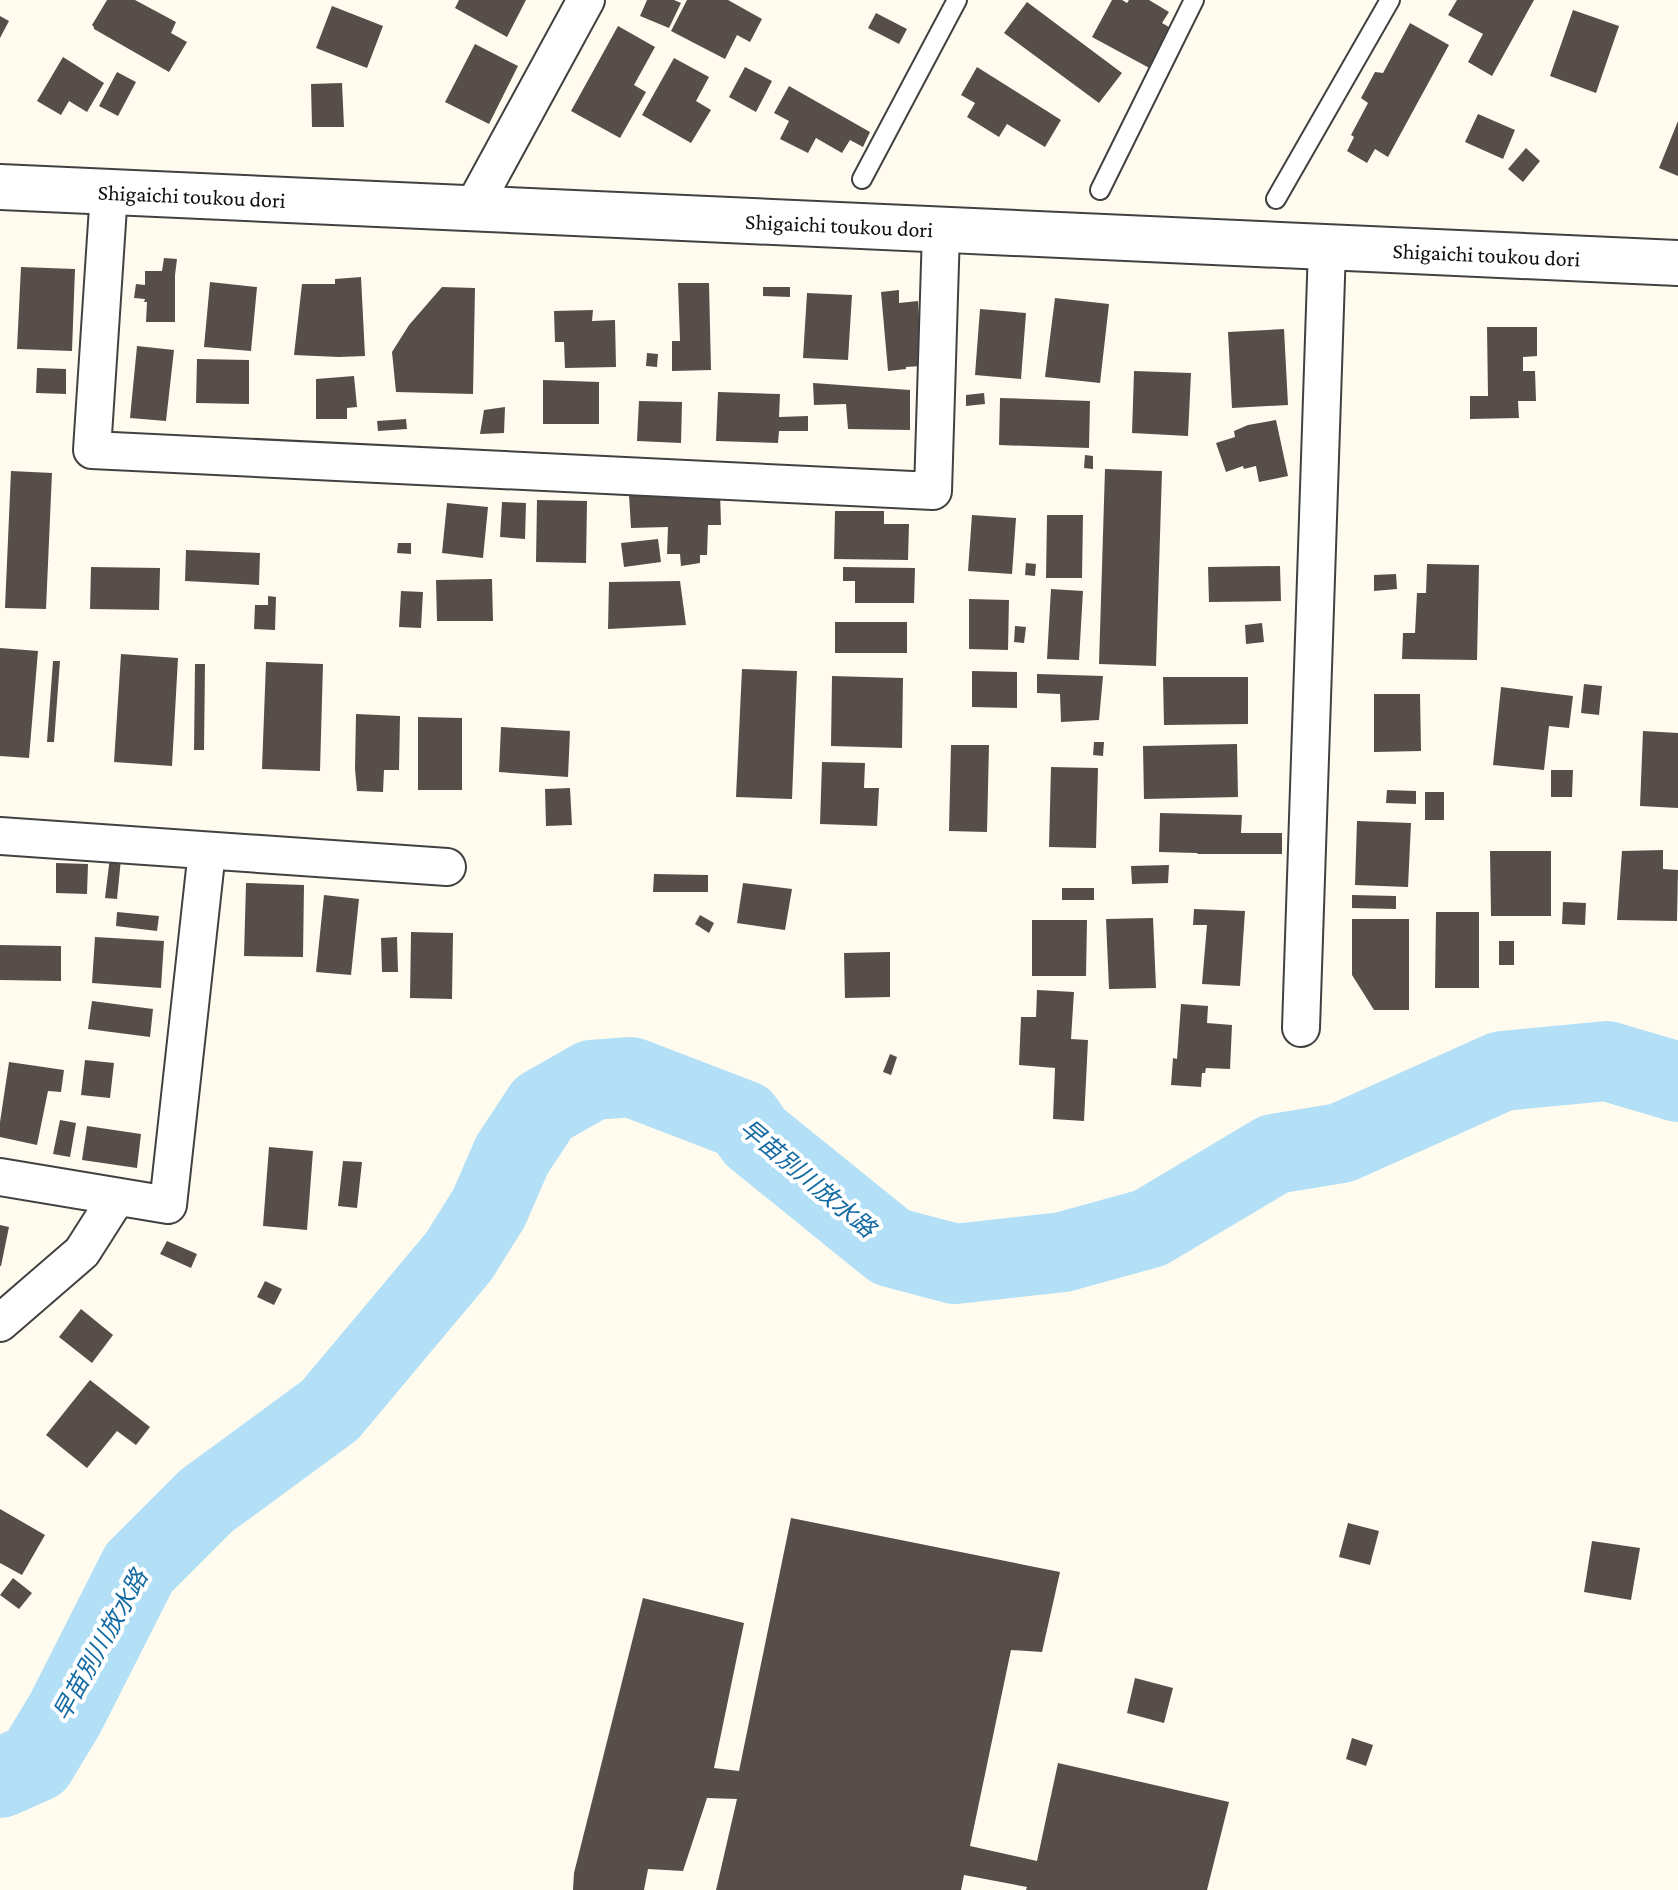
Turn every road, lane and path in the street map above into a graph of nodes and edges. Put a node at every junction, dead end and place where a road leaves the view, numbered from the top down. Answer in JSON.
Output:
{"nodes":[{"id":1,"x":586,"y":0,"type":"edge"},
{"id":2,"x":957,"y":0,"type":"edge"},
{"id":3,"x":1194,"y":0,"type":"edge"},
{"id":4,"x":1390,"y":0,"type":"edge"},
{"id":5,"x":862,"y":179,"type":"dead end"},
{"id":6,"x":0,"y":187,"type":"edge"},
{"id":7,"x":1100,"y":190,"type":"dead end"},
{"id":8,"x":109,"y":192,"type":"junction"},
{"id":9,"x":1276,"y":199,"type":"dead end"},
{"id":10,"x":472,"y":209,"type":"junction"},
{"id":11,"x":941,"y":231,"type":"junction"},
{"id":12,"x":1327,"y":248,"type":"junction"},
{"id":13,"x":1678,"y":263,"type":"edge"},
{"id":14,"x":0,"y":836,"type":"edge"},
{"id":15,"x":207,"y":851,"type":"junction"},
{"id":16,"x":447,"y":867,"type":"dead end"},
{"id":17,"x":1301,"y":1028,"type":"dead end"},
{"id":18,"x":0,"y":1177,"type":"edge"},
{"id":19,"x":117,"y":1197,"type":"junction"},
{"id":20,"x":0,"y":1323,"type":"edge"}],
"edges":[{"from":1,"to":10,"type":"street"},
{"from":2,"to":5,"type":"lane"},
{"from":3,"to":7,"type":"lane"},
{"from":4,"to":9,"type":"lane"},
{"from":6,"to":8,"type":"street","name":"Shigaichi toukou dori"},
{"from":8,"to":10,"type":"street","name":"Shigaichi toukou dori"},
{"from":8,"to":11,"type":"street"},
{"from":10,"to":11,"type":"street","name":"Shigaichi toukou dori"},
{"from":11,"to":12,"type":"street","name":"Shigaichi toukou dori"},
{"from":12,"to":13,"type":"street","name":"Shigaichi toukou dori"},
{"from":12,"to":17,"type":"street"},
{"from":14,"to":15,"type":"street"},
{"from":15,"to":16,"type":"street"},
{"from":15,"to":19,"type":"street"},
{"from":18,"to":19,"type":"street"},
{"from":19,"to":20,"type":"street"}]}
